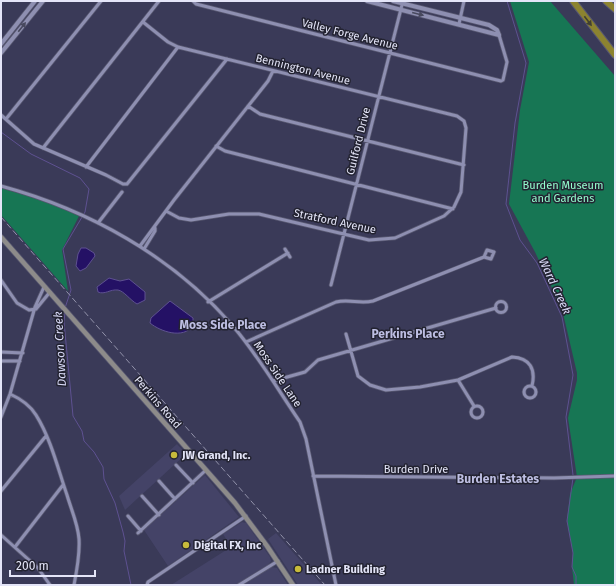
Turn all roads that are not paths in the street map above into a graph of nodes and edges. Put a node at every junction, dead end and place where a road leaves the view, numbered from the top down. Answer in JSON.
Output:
{"nodes":[{"id":1,"x":35,"y":1,"type":"edge"},
{"id":2,"x":43,"y":1,"type":"edge"},
{"id":3,"x":101,"y":1,"type":"edge"},
{"id":4,"x":159,"y":1,"type":"edge"},
{"id":5,"x":367,"y":1,"type":"edge"},
{"id":6,"x":393,"y":1,"type":"edge"},
{"id":7,"x":464,"y":1,"type":"edge"},
{"id":8,"x":573,"y":1,"type":"edge"},
{"id":9,"x":606,"y":1,"type":"edge"},
{"id":10,"x":193,"y":2,"type":"edge"},
{"id":11,"x":402,"y":2,"type":"edge"},
{"id":12,"x":401,"y":9,"type":"junction"},
{"id":13,"x":615,"y":9,"type":"edge"},
{"id":14,"x":460,"y":18,"type":"junction"},
{"id":15,"x":143,"y":22,"type":"junction"},
{"id":16,"x":483,"y":23,"type":"junction"},
{"id":17,"x":459,"y":24,"type":"junction"},
{"id":18,"x":481,"y":29,"type":"junction"},
{"id":19,"x":498,"y":35,"type":"junction"},
{"id":20,"x":603,"y":40,"type":"junction"},
{"id":21,"x":1,"y":44,"type":"edge"},
{"id":22,"x":178,"y":47,"type":"junction"},
{"id":23,"x":615,"y":52,"type":"edge"},
{"id":24,"x":1,"y":53,"type":"edge"},
{"id":25,"x":389,"y":53,"type":"junction"},
{"id":26,"x":615,"y":56,"type":"edge"},
{"id":27,"x":227,"y":59,"type":"junction"},
{"id":28,"x":273,"y":71,"type":"junction"},
{"id":29,"x":379,"y":97,"type":"junction"},
{"id":30,"x":248,"y":106,"type":"junction"},
{"id":31,"x":1,"y":115,"type":"edge"},
{"id":32,"x":6,"y":119,"type":"junction"},
{"id":33,"x":368,"y":141,"type":"junction"},
{"id":34,"x":216,"y":146,"type":"junction"},
{"id":35,"x":43,"y":148,"type":"junction"},
{"id":36,"x":464,"y":165,"type":"junction"},
{"id":37,"x":86,"y":166,"type":"junction"},
{"id":38,"x":356,"y":184,"type":"junction"},
{"id":39,"x":1,"y":186,"type":"edge"},
{"id":40,"x":122,"y":192,"type":"dead end"},
{"id":41,"x":453,"y":209,"type":"junction"},
{"id":42,"x":166,"y":211,"type":"junction"},
{"id":43,"x":98,"y":223,"type":"junction"},
{"id":44,"x":155,"y":228,"type":"junction"},
{"id":45,"x":344,"y":235,"type":"junction"},
{"id":46,"x":1,"y":238,"type":"edge"},
{"id":47,"x":140,"y":246,"type":"junction"},
{"id":48,"x":144,"y":249,"type":"junction"},
{"id":49,"x":286,"y":249,"type":"dead end"},
{"id":50,"x":288,"y":253,"type":"junction"},
{"id":51,"x":290,"y":257,"type":"dead end"},
{"id":52,"x":484,"y":257,"type":"dead end"},
{"id":53,"x":1,"y":280,"type":"edge"},
{"id":54,"x":331,"y":285,"type":"dead end"},
{"id":55,"x":44,"y":287,"type":"junction"},
{"id":56,"x":50,"y":292,"type":"junction"},
{"id":57,"x":208,"y":302,"type":"junction"},
{"id":58,"x":496,"y":308,"type":"dead end"},
{"id":59,"x":36,"y":309,"type":"junction"},
{"id":60,"x":346,"y":334,"type":"dead end"},
{"id":61,"x":246,"y":342,"type":"junction"},
{"id":62,"x":351,"y":350,"type":"junction"},
{"id":63,"x":1,"y":352,"type":"edge"},
{"id":64,"x":23,"y":353,"type":"junction"},
{"id":65,"x":1,"y":361,"type":"edge"},
{"id":66,"x":20,"y":361,"type":"junction"},
{"id":67,"x":458,"y":380,"type":"junction"},
{"id":68,"x":273,"y":382,"type":"junction"},
{"id":69,"x":532,"y":386,"type":"junction"},
{"id":70,"x":10,"y":394,"type":"junction"},
{"id":71,"x":474,"y":406,"type":"junction"},
{"id":72,"x":1,"y":417,"type":"edge"},
{"id":73,"x":46,"y":436,"type":"junction"},
{"id":74,"x":176,"y":465,"type":"dead end"},
{"id":75,"x":206,"y":470,"type":"junction"},
{"id":76,"x":312,"y":476,"type":"junction"},
{"id":77,"x":615,"y":476,"type":"edge"},
{"id":78,"x":159,"y":481,"type":"dead end"},
{"id":79,"x":193,"y":484,"type":"junction"},
{"id":80,"x":63,"y":485,"type":"junction"},
{"id":81,"x":1,"y":491,"type":"edge"},
{"id":82,"x":142,"y":496,"type":"dead end"},
{"id":83,"x":176,"y":499,"type":"junction"},
{"id":84,"x":159,"y":515,"type":"junction"},
{"id":85,"x":128,"y":516,"type":"dead end"},
{"id":86,"x":246,"y":516,"type":"junction"},
{"id":87,"x":1,"y":535,"type":"edge"},
{"id":88,"x":15,"y":547,"type":"junction"},
{"id":89,"x":278,"y":561,"type":"junction"},
{"id":90,"x":50,"y":585,"type":"edge"},
{"id":91,"x":74,"y":585,"type":"edge"},
{"id":92,"x":147,"y":585,"type":"edge"},
{"id":93,"x":239,"y":585,"type":"edge"},
{"id":94,"x":293,"y":585,"type":"edge"},
{"id":95,"x":336,"y":585,"type":"edge"}],
"edges":[{"from":1,"to":21,"type":"street"},
{"from":24,"to":2,"type":"street","one_way":true},
{"from":3,"to":32,"type":"street"},
{"from":4,"to":15,"type":"street"},
{"from":5,"to":12,"type":"street"},
{"from":6,"to":11,"type":"street"},
{"from":7,"to":14,"type":"street"},
{"from":8,"to":20,"type":"highway","one_way":true},
{"from":9,"to":13,"type":"highway"},
{"from":10,"to":25,"type":"street","name":"Valley Forge Avenue"},
{"from":11,"to":12,"type":"street","name":"Guilford Drive"},
{"from":11,"to":14,"type":"street"},
{"from":12,"to":17,"type":"street","one_way":true},
{"from":12,"to":25,"type":"street","name":"Guilford Drive"},
{"from":14,"to":16,"type":"street"},
{"from":14,"to":17,"type":"street"},
{"from":15,"to":22,"type":"street","name":"Bennington Avenue"},
{"from":15,"to":35,"type":"street"},
{"from":16,"to":18,"type":"street"},
{"from":16,"to":19,"type":"street"},
{"from":17,"to":18,"type":"street"},
{"from":18,"to":19,"type":"street"},
{"from":19,"to":25,"type":"street","name":"Valley Forge Avenue"},
{"from":20,"to":23,"type":"highway"},
{"from":20,"to":26,"type":"highway"},
{"from":22,"to":27,"type":"street","name":"Bennington Avenue"},
{"from":22,"to":37,"type":"street"},
{"from":25,"to":29,"type":"street","name":"Guilford Drive"},
{"from":27,"to":28,"type":"street","name":"Bennington Avenue"},
{"from":27,"to":37,"type":"street"},
{"from":28,"to":29,"type":"street","name":"Bennington Avenue"},
{"from":28,"to":30,"type":"street"},
{"from":29,"to":33,"type":"street","name":"Guilford Drive"},
{"from":29,"to":36,"type":"street","name":"Bennington Avenue"},
{"from":30,"to":33,"type":"street"},
{"from":30,"to":34,"type":"street"},
{"from":31,"to":32,"type":"street"},
{"from":32,"to":35,"type":"street"},
{"from":33,"to":36,"type":"street"},
{"from":33,"to":38,"type":"street","name":"Guilford Drive"},
{"from":34,"to":38,"type":"street"},
{"from":34,"to":42,"type":"street"},
{"from":35,"to":37,"type":"street"},
{"from":36,"to":41,"type":"street"},
{"from":38,"to":41,"type":"street"},
{"from":38,"to":45,"type":"street","name":"Guilford Drive"},
{"from":39,"to":43,"type":"street","name":"Moss Side Lane"},
{"from":40,"to":43,"type":"street"},
{"from":41,"to":45,"type":"street","name":"Stratford Avenue"},
{"from":42,"to":44,"type":"street"},
{"from":42,"to":45,"type":"street","name":"Stratford Avenue"},
{"from":43,"to":47,"type":"street","name":"Moss Side Lane"},
{"from":44,"to":47,"type":"street"},
{"from":44,"to":48,"type":"street"},
{"from":45,"to":54,"type":"street","name":"Guilford Drive"},
{"from":46,"to":55,"type":"main road","name":"Perkins Road"},
{"from":47,"to":48,"type":"street","name":"Moss Side Lane"},
{"from":48,"to":57,"type":"street","name":"Moss Side Lane"},
{"from":49,"to":50,"type":"street"},
{"from":50,"to":51,"type":"street"},
{"from":50,"to":57,"type":"street"},
{"from":52,"to":61,"type":"street"},
{"from":53,"to":59,"type":"street"},
{"from":55,"to":56,"type":"main road","name":"Perkins Road"},
{"from":55,"to":59,"type":"street"},
{"from":56,"to":59,"type":"street"},
{"from":56,"to":75,"type":"main road","name":"Perkins Road"},
{"from":57,"to":61,"type":"street","name":"Moss Side Lane"},
{"from":58,"to":62,"type":"street"},
{"from":59,"to":64,"type":"street"},
{"from":60,"to":62,"type":"street"},
{"from":61,"to":68,"type":"street","name":"Moss Side Lane"},
{"from":62,"to":67,"type":"street"},
{"from":62,"to":68,"type":"street"},
{"from":63,"to":64,"type":"street"},
{"from":64,"to":66,"type":"street"},
{"from":65,"to":66,"type":"street"},
{"from":66,"to":70,"type":"street"},
{"from":67,"to":69,"type":"street"},
{"from":67,"to":71,"type":"street"},
{"from":68,"to":76,"type":"street","name":"Moss Side Lane"},
{"from":69,"to":69,"type":"street"},
{"from":70,"to":72,"type":"street"},
{"from":70,"to":73,"type":"street"},
{"from":71,"to":71,"type":"street"},
{"from":73,"to":80,"type":"street"},
{"from":73,"to":81,"type":"street"},
{"from":74,"to":79,"type":"street"},
{"from":75,"to":79,"type":"street"},
{"from":75,"to":86,"type":"main road","name":"Perkins Road"},
{"from":76,"to":77,"type":"street","name":"Burden Drive"},
{"from":76,"to":95,"type":"street","name":"Moss Side Lane"},
{"from":78,"to":83,"type":"street"},
{"from":79,"to":83,"type":"street"},
{"from":80,"to":88,"type":"street"},
{"from":80,"to":91,"type":"street"},
{"from":82,"to":84,"type":"street"},
{"from":83,"to":84,"type":"street"},
{"from":84,"to":85,"type":"street"},
{"from":86,"to":89,"type":"main road","name":"Perkins Road"},
{"from":86,"to":92,"type":"street"},
{"from":87,"to":88,"type":"street"},
{"from":88,"to":90,"type":"street"},
{"from":89,"to":93,"type":"street"},
{"from":89,"to":94,"type":"main road","name":"Perkins Road"}]}
